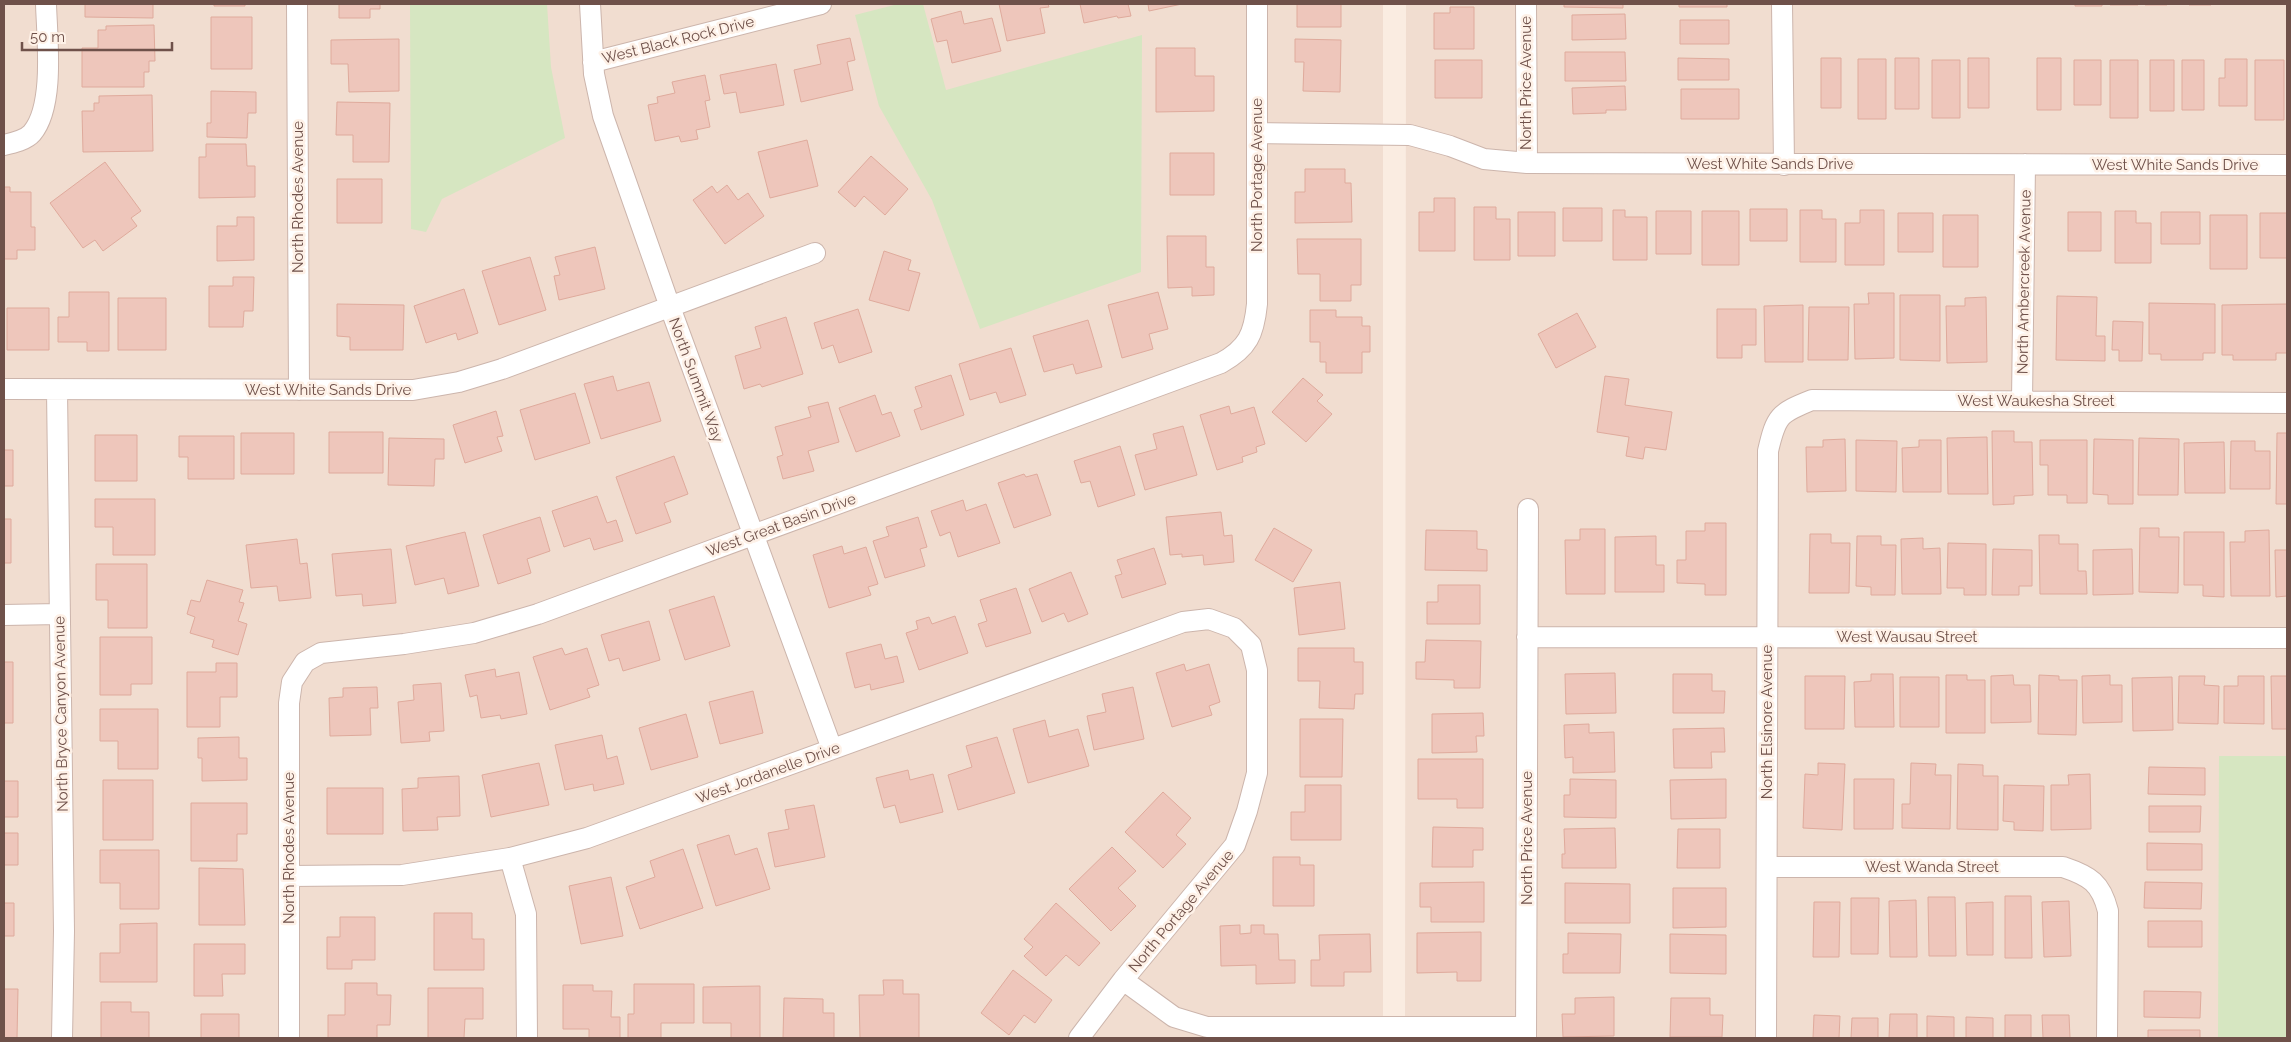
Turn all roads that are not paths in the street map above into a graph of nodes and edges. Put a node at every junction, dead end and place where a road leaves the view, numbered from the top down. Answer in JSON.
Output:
{"nodes":[{"id":1,"x":46,"y":4,"type":"edge"},
{"id":2,"x":297,"y":4,"type":"edge"},
{"id":3,"x":590,"y":4,"type":"edge"},
{"id":4,"x":821,"y":4,"type":"edge"},
{"id":5,"x":1257,"y":4,"type":"edge"},
{"id":6,"x":1526,"y":4,"type":"edge"},
{"id":7,"x":1782,"y":4,"type":"edge"},
{"id":8,"x":773,"y":10,"type":"edge"},
{"id":9,"x":593,"y":62,"type":"junction"},
{"id":10,"x":1257,"y":133,"type":"junction"},
{"id":11,"x":4,"y":145,"type":"edge"},
{"id":12,"x":1527,"y":163,"type":"junction"},
{"id":13,"x":2025,"y":164,"type":"junction"},
{"id":14,"x":1784,"y":165,"type":"junction"},
{"id":15,"x":2287,"y":166,"type":"edge"},
{"id":16,"x":816,"y":253,"type":"dead end"},
{"id":17,"x":670,"y":307,"type":"junction"},
{"id":18,"x":1246,"y":344,"type":"joint"},
{"id":19,"x":4,"y":389,"type":"edge"},
{"id":20,"x":57,"y":390,"type":"junction"},
{"id":21,"x":299,"y":390,"type":"junction"},
{"id":22,"x":2022,"y":401,"type":"junction"},
{"id":23,"x":2287,"y":403,"type":"edge"},
{"id":24,"x":1787,"y":410,"type":"joint"},
{"id":25,"x":1528,"y":509,"type":"dead end"},
{"id":26,"x":753,"y":535,"type":"junction"},
{"id":27,"x":59,"y":614,"type":"junction"},
{"id":28,"x":4,"y":615,"type":"edge"},
{"id":29,"x":1234,"y":628,"type":"joint"},
{"id":30,"x":1527,"y":637,"type":"junction"},
{"id":31,"x":1767,"y":637,"type":"junction"},
{"id":32,"x":2287,"y":638,"type":"edge"},
{"id":33,"x":305,"y":662,"type":"joint"},
{"id":34,"x":832,"y":749,"type":"junction"},
{"id":35,"x":510,"y":858,"type":"junction"},
{"id":36,"x":1766,"y":867,"type":"junction"},
{"id":37,"x":289,"y":876,"type":"junction"},
{"id":38,"x":1123,"y":980,"type":"junction"},
{"id":39,"x":1261,"y":1033,"type":"edge"},
{"id":40,"x":1526,"y":1033,"type":"edge"},
{"id":41,"x":62,"y":1038,"type":"edge"},
{"id":42,"x":289,"y":1038,"type":"edge"},
{"id":43,"x":528,"y":1038,"type":"edge"},
{"id":44,"x":1079,"y":1038,"type":"edge"},
{"id":45,"x":1766,"y":1038,"type":"edge"},
{"id":46,"x":2107,"y":1038,"type":"edge"}],
"edges":[{"from":1,"to":11,"type":"street"},
{"from":2,"to":21,"type":"street","name":"North Rhodes Avenue"},
{"from":3,"to":9,"type":"street","name":"North Summit Way"},
{"from":4,"to":8,"type":"street","name":"West Black Rock Drive"},
{"from":5,"to":10,"type":"street","name":"North Portage Avenue"},
{"from":6,"to":12,"type":"street","name":"North Price Avenue"},
{"from":7,"to":14,"type":"street"},
{"from":8,"to":9,"type":"street","name":"West Black Rock Drive"},
{"from":9,"to":17,"type":"street","name":"North Summit Way"},
{"from":10,"to":12,"type":"street","name":"West White Sands Drive"},
{"from":10,"to":18,"type":"street","name":"North Portage Avenue"},
{"from":12,"to":14,"type":"street","name":"West White Sands Drive"},
{"from":13,"to":14,"type":"street","name":"West White Sands Drive"},
{"from":13,"to":15,"type":"street","name":"West White Sands Drive"},
{"from":13,"to":22,"type":"street","name":"North Ambercreek Avenue"},
{"from":16,"to":17,"type":"street","name":"West White Sands Drive"},
{"from":17,"to":21,"type":"street","name":"West White Sands Drive"},
{"from":17,"to":26,"type":"street","name":"North Summit Way"},
{"from":18,"to":26,"type":"street","name":"West Great Basin Drive"},
{"from":19,"to":20,"type":"street","name":"West White Sands Drive"},
{"from":20,"to":21,"type":"street","name":"West White Sands Drive"},
{"from":20,"to":27,"type":"street","name":"North Bryce Canyon Avenue"},
{"from":22,"to":23,"type":"street","name":"West Waukesha Street"},
{"from":22,"to":24,"type":"street","name":"West Waukesha Street"},
{"from":24,"to":31,"type":"street","name":"North Elsinore Avenue"},
{"from":25,"to":30,"type":"street","name":"North Price Avenue"},
{"from":26,"to":33,"type":"street","name":"West Great Basin Drive"},
{"from":26,"to":34,"type":"street","name":"North Summit Way"},
{"from":27,"to":28,"type":"street"},
{"from":27,"to":41,"type":"street","name":"North Bryce Canyon Avenue"},
{"from":29,"to":34,"type":"street","name":"West Jordanelle Drive"},
{"from":29,"to":38,"type":"street","name":"North Portage Avenue"},
{"from":30,"to":31,"type":"street","name":"West Wausau Street"},
{"from":30,"to":40,"type":"street","name":"North Price Avenue"},
{"from":31,"to":32,"type":"street","name":"West Wausau Street"},
{"from":31,"to":36,"type":"street","name":"North Elsinore Avenue"},
{"from":33,"to":37,"type":"street","name":"North Rhodes Avenue"},
{"from":34,"to":35,"type":"street","name":"West Jordanelle Drive"},
{"from":35,"to":37,"type":"street","name":"West Jordanelle Drive"},
{"from":35,"to":43,"type":"street"},
{"from":36,"to":45,"type":"street","name":"North Elsinore Avenue"},
{"from":36,"to":46,"type":"street","name":"West Wanda Street"},
{"from":37,"to":42,"type":"street","name":"North Rhodes Avenue"},
{"from":38,"to":39,"type":"street"},
{"from":38,"to":44,"type":"street","name":"North Portage Avenue"},
{"from":39,"to":40,"type":"street"}]}
